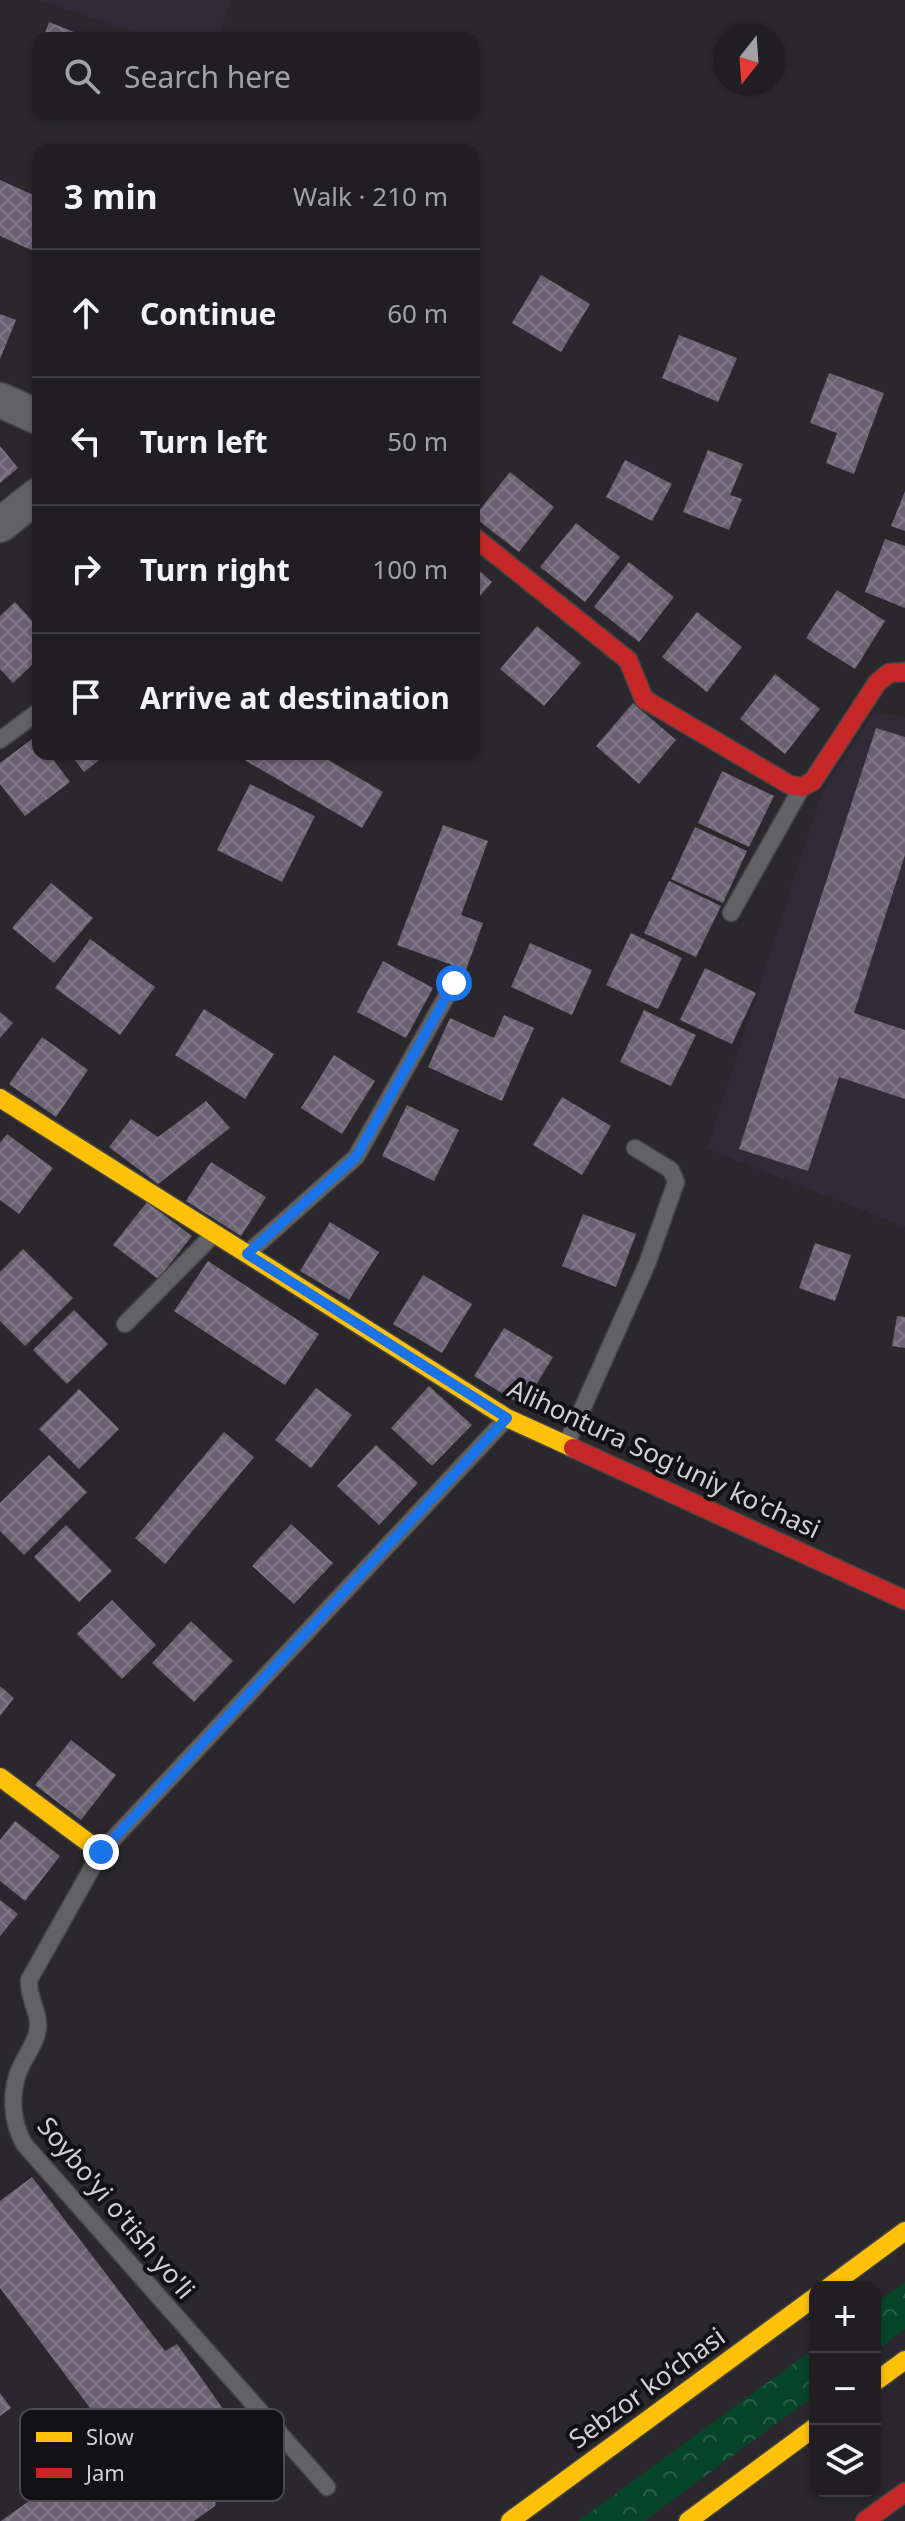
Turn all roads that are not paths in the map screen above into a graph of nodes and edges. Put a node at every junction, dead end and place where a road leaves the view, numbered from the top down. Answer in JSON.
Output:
{"nodes":[{"id":1,"x":0,"y":400,"type":"edge"},
{"id":2,"x":32,"y":414,"type":"edge"},
{"id":3,"x":32,"y":500,"type":"edge"},
{"id":4,"x":0,"y":525,"type":"edge"},
{"id":5,"x":480,"y":542,"type":"edge"},
{"id":6,"x":905,"y":672,"type":"edge"},
{"id":7,"x":32,"y":716,"type":"edge"},
{"id":8,"x":0,"y":740,"type":"edge"},
{"id":9,"x":802,"y":787,"type":"junction"},
{"id":10,"x":731,"y":913,"type":"dead end"},
{"id":11,"x":454,"y":983,"type":"dead end"},
{"id":12,"x":0,"y":1098,"type":"edge"},
{"id":13,"x":635,"y":1148,"type":"dead end"},
{"id":14,"x":214,"y":1233,"type":"junction"},
{"id":15,"x":247,"y":1254,"type":"junction"},
{"id":16,"x":125,"y":1324,"type":"dead end"},
{"id":17,"x":507,"y":1418,"type":"junction"},
{"id":18,"x":566,"y":1447,"type":"junction"},
{"id":19,"x":905,"y":1600,"type":"edge"},
{"id":20,"x":0,"y":1777,"type":"edge"},
{"id":21,"x":101,"y":1852,"type":"junction"},
{"id":22,"x":905,"y":2231,"type":"edge"},
{"id":23,"x":837,"y":2281,"type":"edge"},
{"id":24,"x":809,"y":2301,"type":"edge"},
{"id":25,"x":905,"y":2360,"type":"edge"},
{"id":26,"x":881,"y":2378,"type":"edge"},
{"id":27,"x":259,"y":2409,"type":"edge"},
{"id":28,"x":809,"y":2431,"type":"edge"},
{"id":29,"x":284,"y":2438,"type":"edge"},
{"id":30,"x":327,"y":2487,"type":"dead end"},
{"id":31,"x":905,"y":2492,"type":"edge"},
{"id":32,"x":510,"y":2521,"type":"edge"},
{"id":33,"x":688,"y":2521,"type":"edge"},
{"id":34,"x":865,"y":2521,"type":"edge"}],
"edges":[{"from":1,"to":2,"type":"street"},
{"from":3,"to":4,"type":"street"},
{"from":5,"to":9,"type":"street"},
{"from":6,"to":9,"type":"street"},
{"from":7,"to":8,"type":"lane"},
{"from":9,"to":10,"type":"lane"},
{"from":11,"to":15,"type":"lane"},
{"from":12,"to":14,"type":"street","name":"Alihontura Sog'uniy ko'chasi"},
{"from":13,"to":18,"type":"lane"},
{"from":14,"to":15,"type":"street","name":"Alihontura Sog'uniy ko'chasi"},
{"from":14,"to":16,"type":"lane"},
{"from":15,"to":17,"type":"street","name":"Alihontura Sog'uniy ko'chasi"},
{"from":17,"to":18,"type":"street","name":"Alihontura Sog'uniy ko'chasi"},
{"from":17,"to":21,"type":"lane","name":"Soybo'yi o'tish yo'li"},
{"from":18,"to":19,"type":"street","name":"Alihontura Sog'uniy ko'chasi"},
{"from":20,"to":21,"type":"street"},
{"from":21,"to":27,"type":"lane","name":"Soybo'yi o'tish yo'li"},
{"from":22,"to":23,"type":"street"},
{"from":24,"to":32,"type":"street","name":"Sebzor ko‘chasi"},
{"from":25,"to":26,"type":"street"},
{"from":28,"to":33,"type":"street"},
{"from":29,"to":30,"type":"lane","name":"Soybo'yi o'tish yo'li"},
{"from":31,"to":34,"type":"street"}]}
